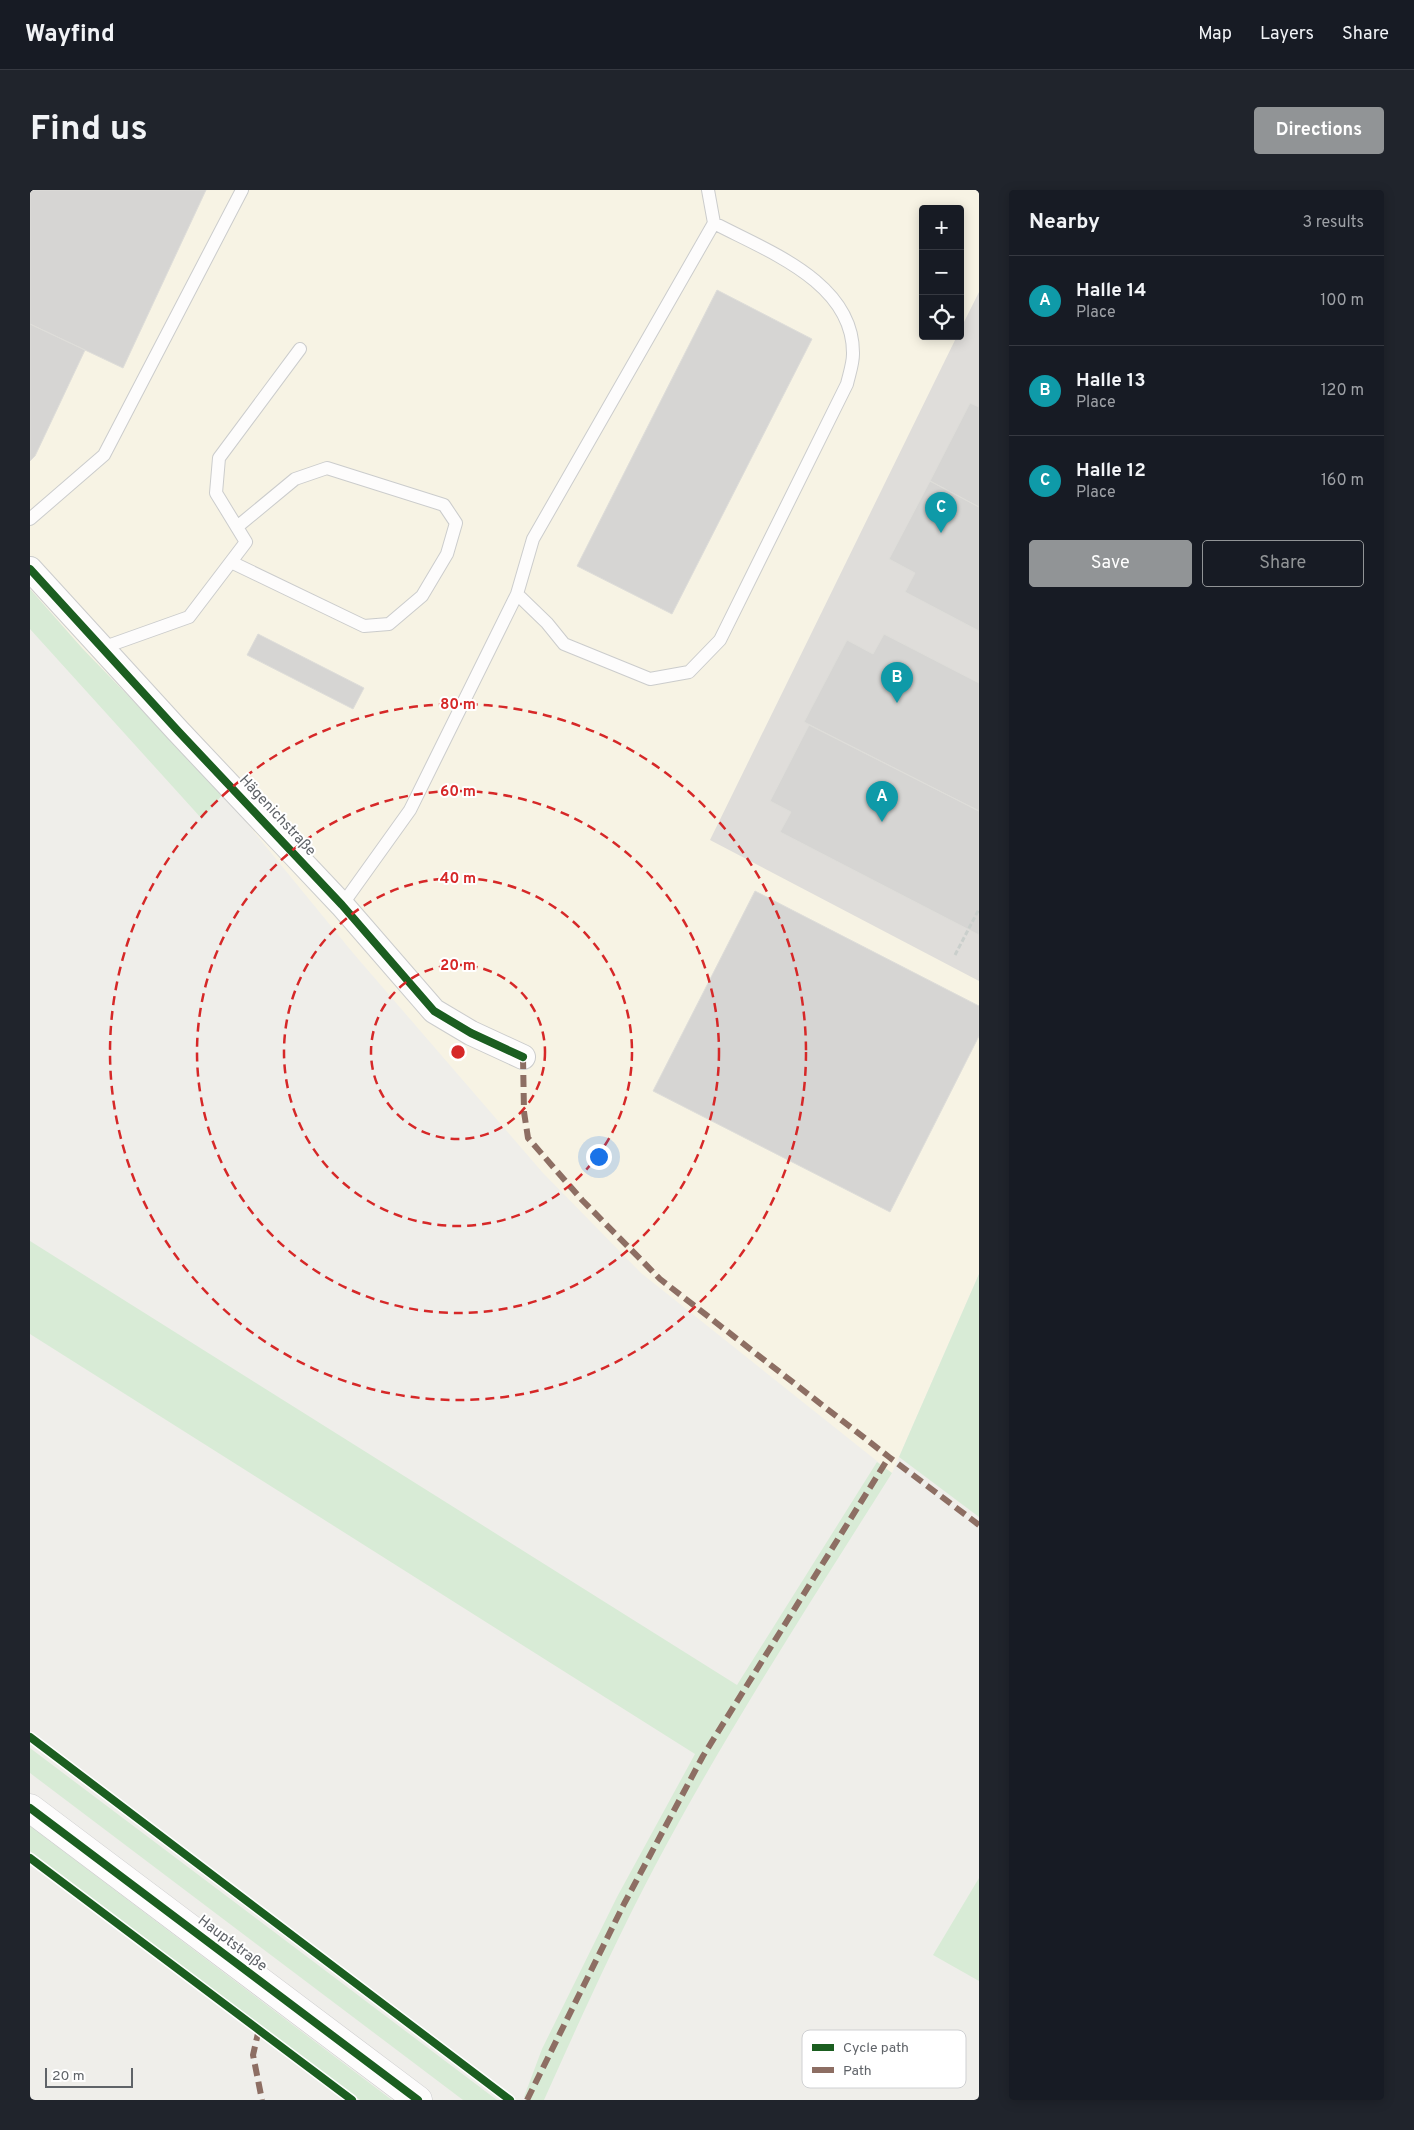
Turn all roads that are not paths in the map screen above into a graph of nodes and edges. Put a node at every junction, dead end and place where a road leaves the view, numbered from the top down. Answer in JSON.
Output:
{"nodes":[{"id":1,"x":242,"y":190,"type":"edge"},
{"id":2,"x":708,"y":190,"type":"edge"},
{"id":3,"x":714,"y":222,"type":"junction"},
{"id":4,"x":300,"y":349,"type":"dead end"},
{"id":5,"x":30,"y":519,"type":"edge"},
{"id":6,"x":237,"y":527,"type":"junction"},
{"id":7,"x":231,"y":562,"type":"junction"},
{"id":8,"x":30,"y":569,"type":"edge"},
{"id":9,"x":517,"y":594,"type":"junction"},
{"id":10,"x":102,"y":648,"type":"junction"},
{"id":11,"x":342,"y":905,"type":"junction"},
{"id":12,"x":523,"y":1057,"type":"dead end"},
{"id":13,"x":30,"y":1808,"type":"edge"},
{"id":14,"x":418,"y":2100,"type":"edge"}],
"edges":[{"from":1,"to":5,"type":"lane"},
{"from":2,"to":3,"type":"lane"},
{"from":3,"to":9,"type":"lane"},
{"from":3,"to":9,"type":"lane"},
{"from":4,"to":6,"type":"lane"},
{"from":6,"to":7,"type":"lane"},
{"from":6,"to":7,"type":"lane"},
{"from":7,"to":10,"type":"lane"},
{"from":8,"to":10,"type":"street","name":"Hägenichstraße"},
{"from":9,"to":11,"type":"lane"},
{"from":10,"to":11,"type":"street","name":"Hägenichstraße"},
{"from":11,"to":12,"type":"street","name":"Hägenichstraße"},
{"from":13,"to":14,"type":"street","name":"Hauptstraße"}]}
